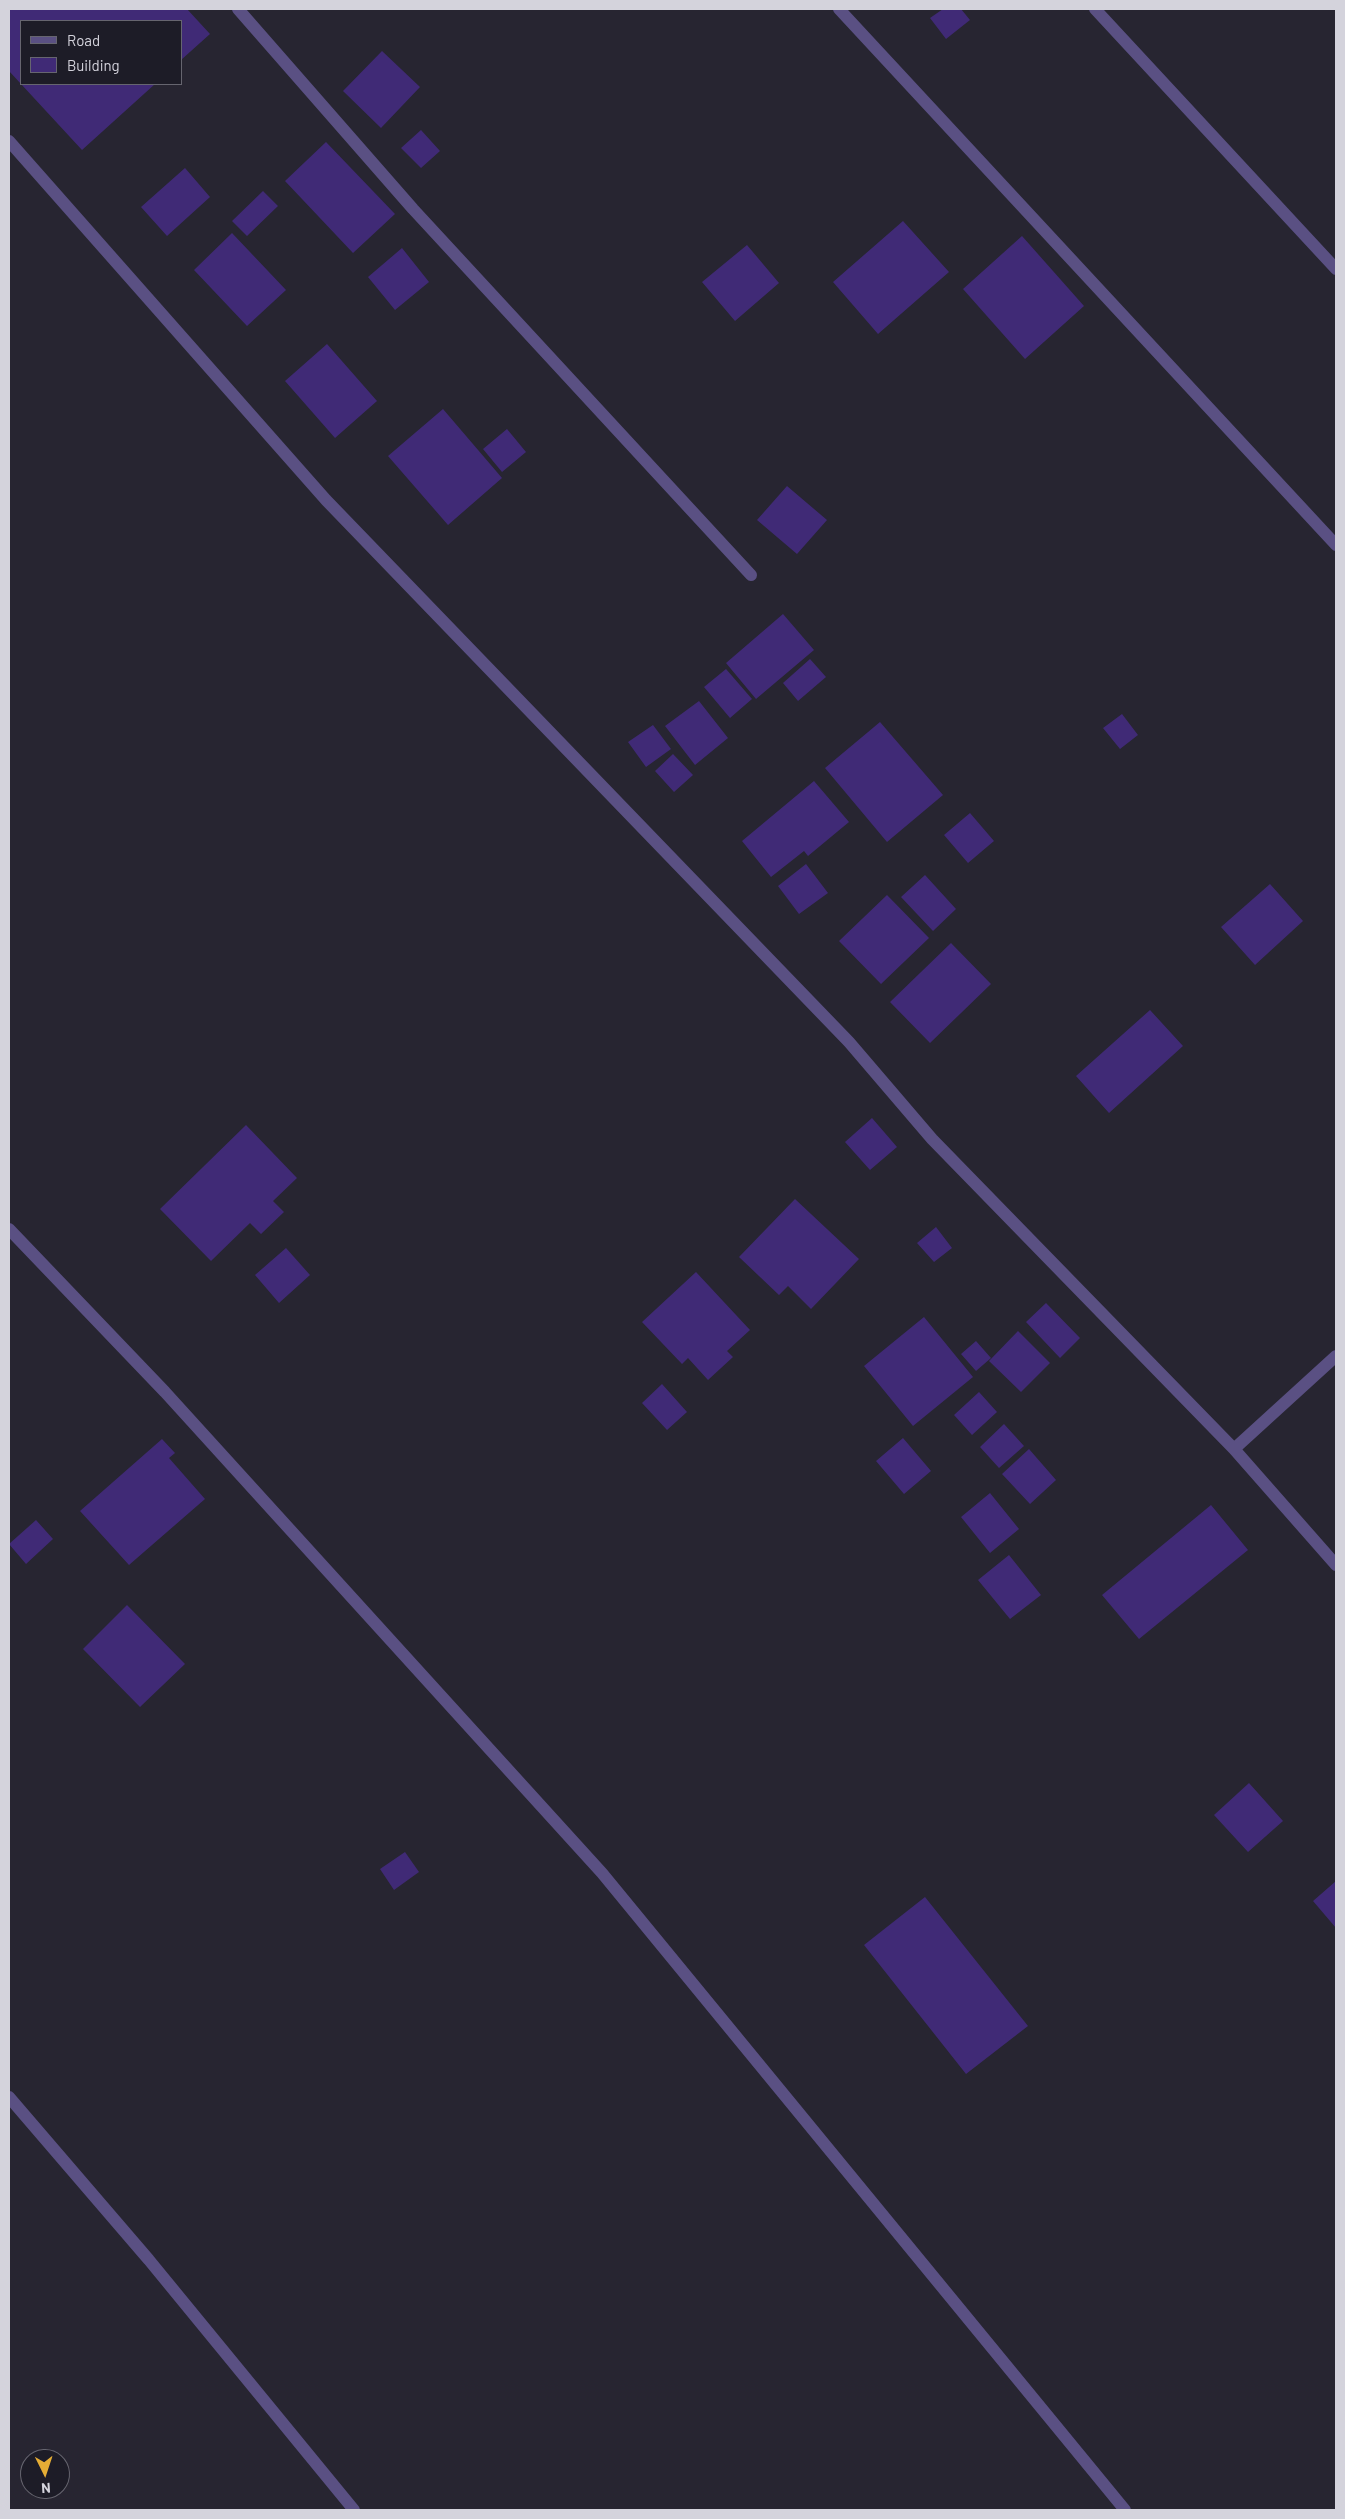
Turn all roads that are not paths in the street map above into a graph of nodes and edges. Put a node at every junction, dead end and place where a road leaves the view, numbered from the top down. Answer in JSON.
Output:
{"nodes":[{"id":1,"x":238,"y":9,"type":"edge"},
{"id":2,"x":838,"y":9,"type":"edge"},
{"id":3,"x":1095,"y":9,"type":"edge"},
{"id":4,"x":9,"y":141,"type":"edge"},
{"id":5,"x":1336,"y":269,"type":"edge"},
{"id":6,"x":1336,"y":545,"type":"edge"},
{"id":7,"x":751,"y":575,"type":"dead end"},
{"id":8,"x":9,"y":1229,"type":"edge"},
{"id":9,"x":1336,"y":1356,"type":"edge"},
{"id":10,"x":1234,"y":1449,"type":"junction"},
{"id":11,"x":1336,"y":1565,"type":"edge"},
{"id":12,"x":9,"y":2096,"type":"edge"},
{"id":13,"x":354,"y":2510,"type":"edge"},
{"id":14,"x":1125,"y":2510,"type":"edge"}],
"edges":[{"from":1,"to":7,"type":"street"},
{"from":2,"to":6,"type":"street"},
{"from":3,"to":5,"type":"street"},
{"from":4,"to":10,"type":"street"},
{"from":8,"to":14,"type":"street"},
{"from":9,"to":10,"type":"street"},
{"from":10,"to":11,"type":"street"},
{"from":12,"to":13,"type":"street"}]}
